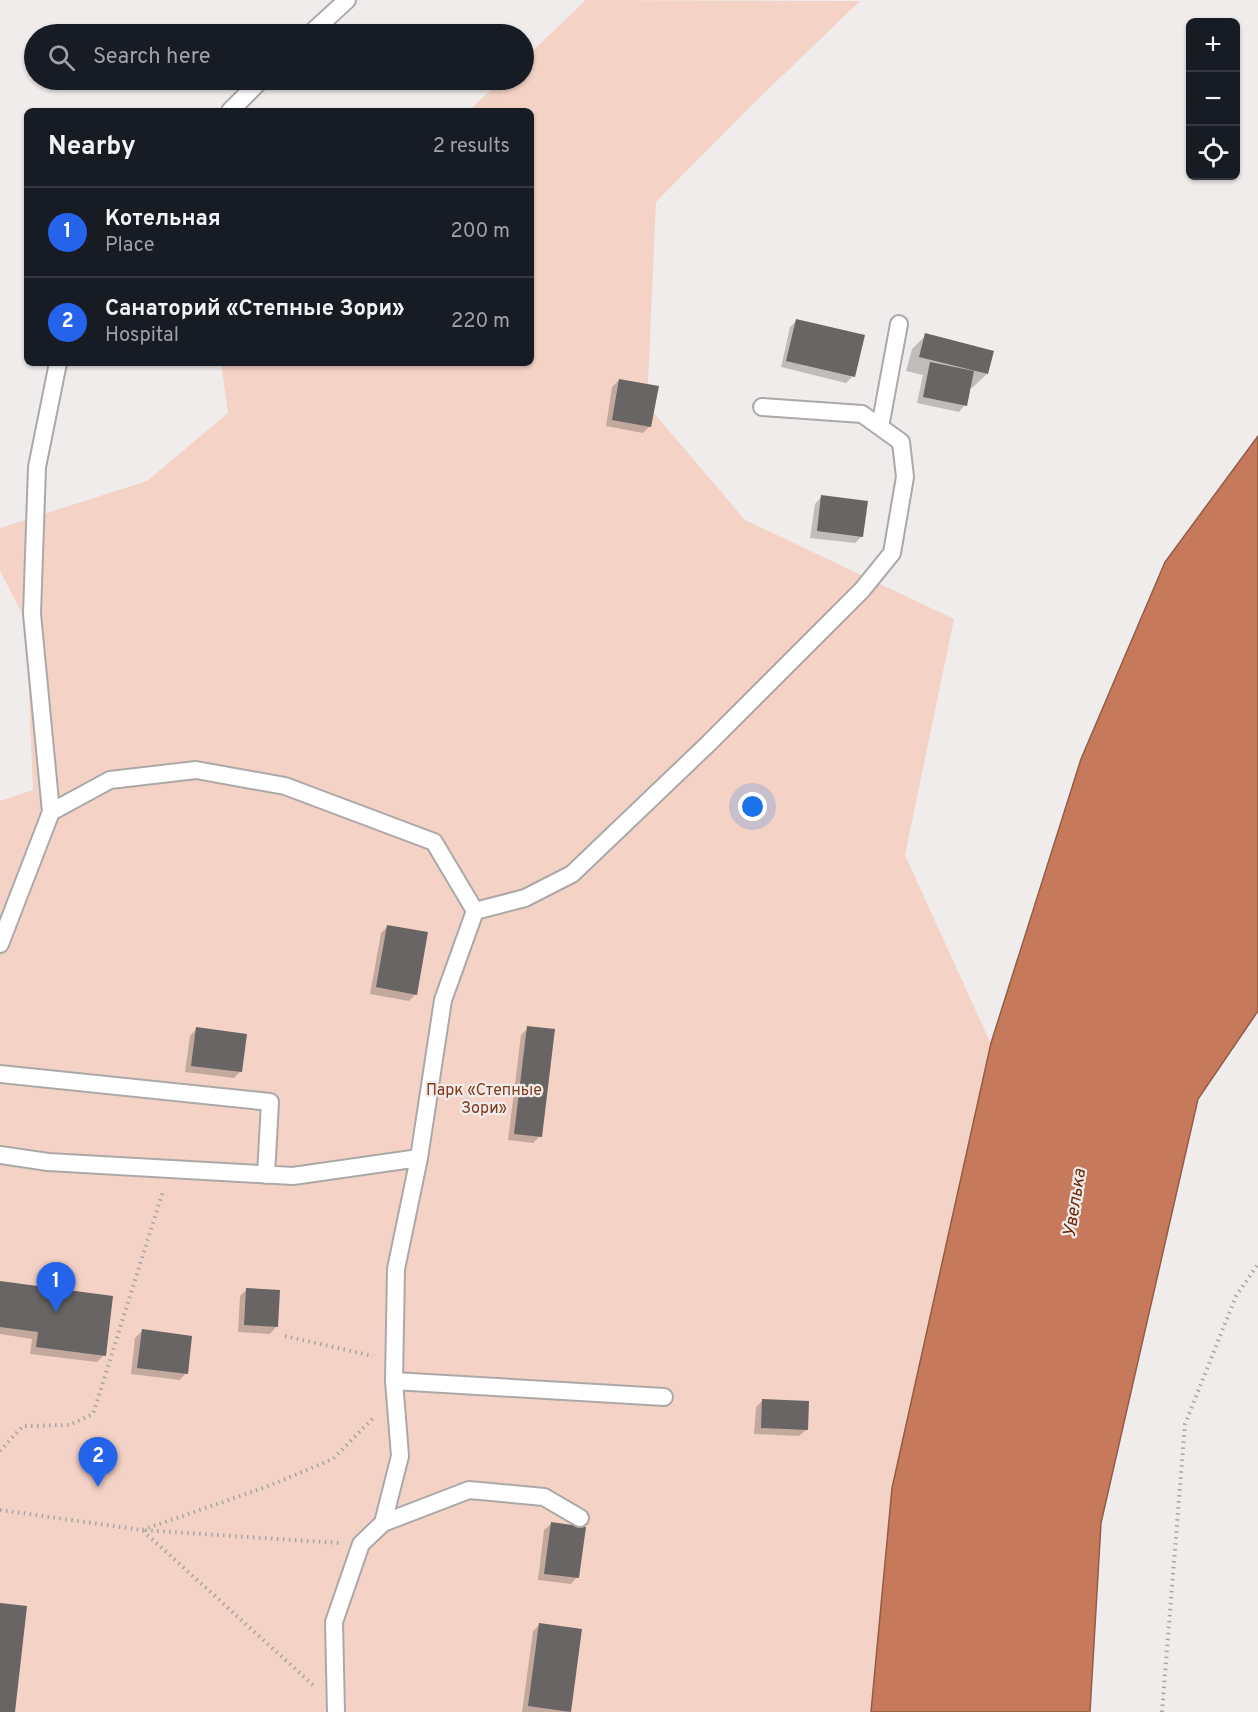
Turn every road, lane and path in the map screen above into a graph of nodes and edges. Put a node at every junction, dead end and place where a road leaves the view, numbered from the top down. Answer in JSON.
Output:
{"nodes":[{"id":1,"x":347,"y":0,"type":"edge"},
{"id":2,"x":321,"y":24,"type":"edge"},
{"id":3,"x":251,"y":90,"type":"edge"},
{"id":4,"x":233,"y":108,"type":"edge"},
{"id":5,"x":899,"y":324,"type":"dead end"},
{"id":6,"x":57,"y":366,"type":"edge"},
{"id":7,"x":762,"y":407,"type":"dead end"},
{"id":8,"x":880,"y":427,"type":"junction"},
{"id":9,"x":51,"y":812,"type":"junction"},
{"id":10,"x":475,"y":911,"type":"junction"},
{"id":11,"x":0,"y":944,"type":"edge"},
{"id":12,"x":0,"y":1074,"type":"edge"},
{"id":13,"x":0,"y":1155,"type":"edge"},
{"id":14,"x":419,"y":1158,"type":"junction"},
{"id":15,"x":169,"y":1170,"type":"junction"},
{"id":16,"x":266,"y":1175,"type":"junction"},
{"id":17,"x":1258,"y":1264,"type":"edge"},
{"id":18,"x":285,"y":1336,"type":"dead end"},
{"id":19,"x":394,"y":1360,"type":"junction"},
{"id":20,"x":394,"y":1389,"type":"junction"},
{"id":21,"x":664,"y":1397,"type":"dead end"},
{"id":22,"x":0,"y":1451,"type":"edge"},
{"id":23,"x":0,"y":1510,"type":"edge"},
{"id":24,"x":580,"y":1518,"type":"dead end"},
{"id":25,"x":383,"y":1523,"type":"junction"},
{"id":26,"x":142,"y":1530,"type":"junction"},
{"id":27,"x":361,"y":1544,"type":"junction"},
{"id":28,"x":336,"y":1709,"type":"edge"},
{"id":29,"x":1162,"y":1712,"type":"edge"}],
"edges":[{"from":1,"to":2,"type":"lane"},
{"from":3,"to":4,"type":"lane"},
{"from":5,"to":8,"type":"lane"},
{"from":6,"to":9,"type":"lane"},
{"from":7,"to":8,"type":"lane"},
{"from":8,"to":10,"type":"lane"},
{"from":9,"to":10,"type":"lane"},
{"from":9,"to":11,"type":"lane"},
{"from":10,"to":14,"type":"lane"},
{"from":12,"to":16,"type":"lane"},
{"from":13,"to":15,"type":"lane"},
{"from":14,"to":16,"type":"lane"},
{"from":14,"to":19,"type":"lane"},
{"from":15,"to":16,"type":"lane"},
{"from":15,"to":22,"type":"path"},
{"from":17,"to":29,"type":"path"},
{"from":18,"to":19,"type":"path"},
{"from":19,"to":20,"type":"lane"},
{"from":20,"to":21,"type":"lane"},
{"from":20,"to":25,"type":"lane"},
{"from":20,"to":26,"type":"path"},
{"from":23,"to":26,"type":"path"},
{"from":24,"to":25,"type":"lane"},
{"from":25,"to":27,"type":"lane"},
{"from":26,"to":27,"type":"path"},
{"from":26,"to":28,"type":"path"},
{"from":27,"to":28,"type":"lane"}]}
